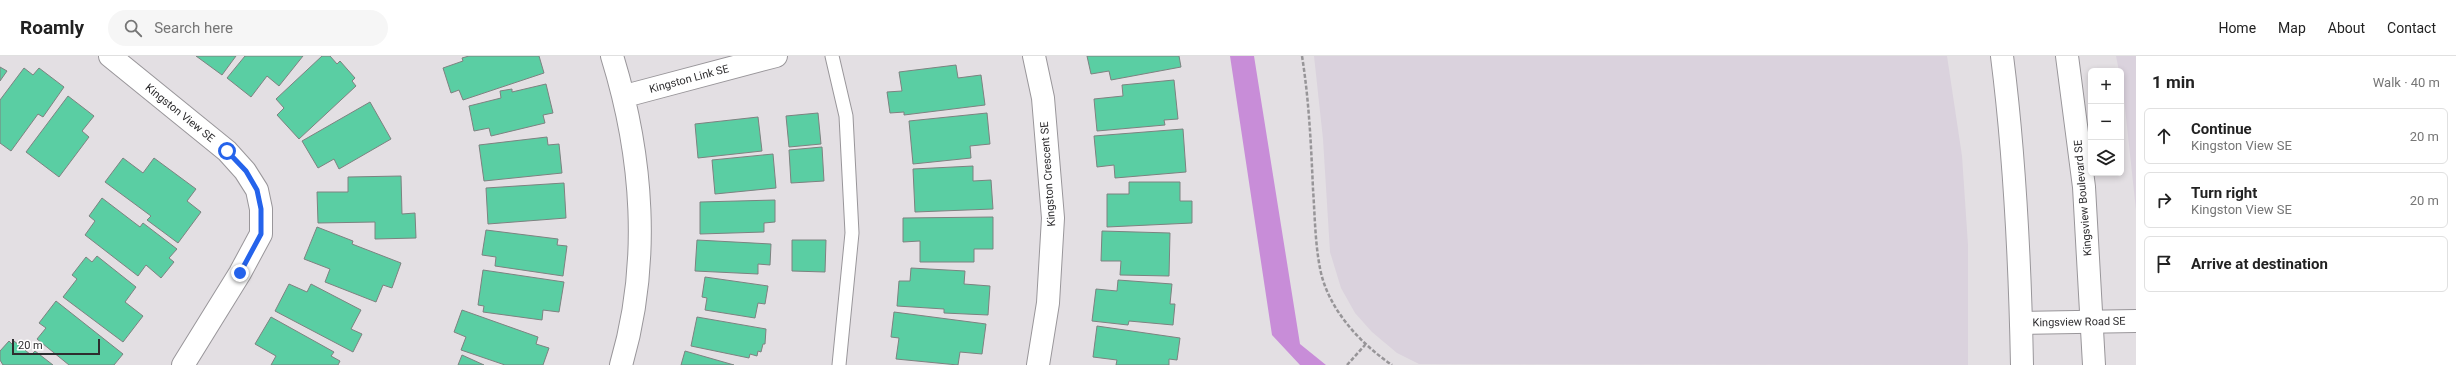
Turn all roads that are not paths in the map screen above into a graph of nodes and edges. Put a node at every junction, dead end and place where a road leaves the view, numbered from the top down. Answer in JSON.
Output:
{"nodes":[{"id":1,"x":110,"y":56,"type":"edge"},
{"id":2,"x":612,"y":56,"type":"edge"},
{"id":3,"x":776,"y":56,"type":"edge"},
{"id":4,"x":832,"y":56,"type":"edge"},
{"id":5,"x":1034,"y":56,"type":"edge"},
{"id":6,"x":2002,"y":56,"type":"edge"},
{"id":7,"x":2067,"y":56,"type":"edge"},
{"id":8,"x":624,"y":96,"type":"junction"},
{"id":9,"x":2136,"y":321,"type":"edge"},
{"id":10,"x":2092,"y":322,"type":"junction"},
{"id":11,"x":2021,"y":323,"type":"junction"},
{"id":12,"x":183,"y":365,"type":"edge"},
{"id":13,"x":621,"y":365,"type":"edge"},
{"id":14,"x":839,"y":365,"type":"edge"},
{"id":15,"x":1038,"y":365,"type":"edge"},
{"id":16,"x":2022,"y":365,"type":"edge"},
{"id":17,"x":2094,"y":365,"type":"edge"}],
"edges":[{"from":1,"to":12,"type":"street","name":"Kingston View SE"},
{"from":2,"to":8,"type":"street"},
{"from":3,"to":8,"type":"street","name":"Kingston Link SE"},
{"from":4,"to":14,"type":"lane"},
{"from":5,"to":15,"type":"street","name":"Kingston Crescent SE"},
{"from":6,"to":11,"type":"street"},
{"from":7,"to":10,"type":"street","name":"Kingsview Boulevard SE"},
{"from":8,"to":13,"type":"street"},
{"from":9,"to":10,"type":"street","name":"Kingsview Road SE"},
{"from":10,"to":11,"type":"street","name":"Kingsview Road SE"},
{"from":10,"to":17,"type":"street","name":"Kingsview Boulevard SE"},
{"from":11,"to":16,"type":"street"}]}
